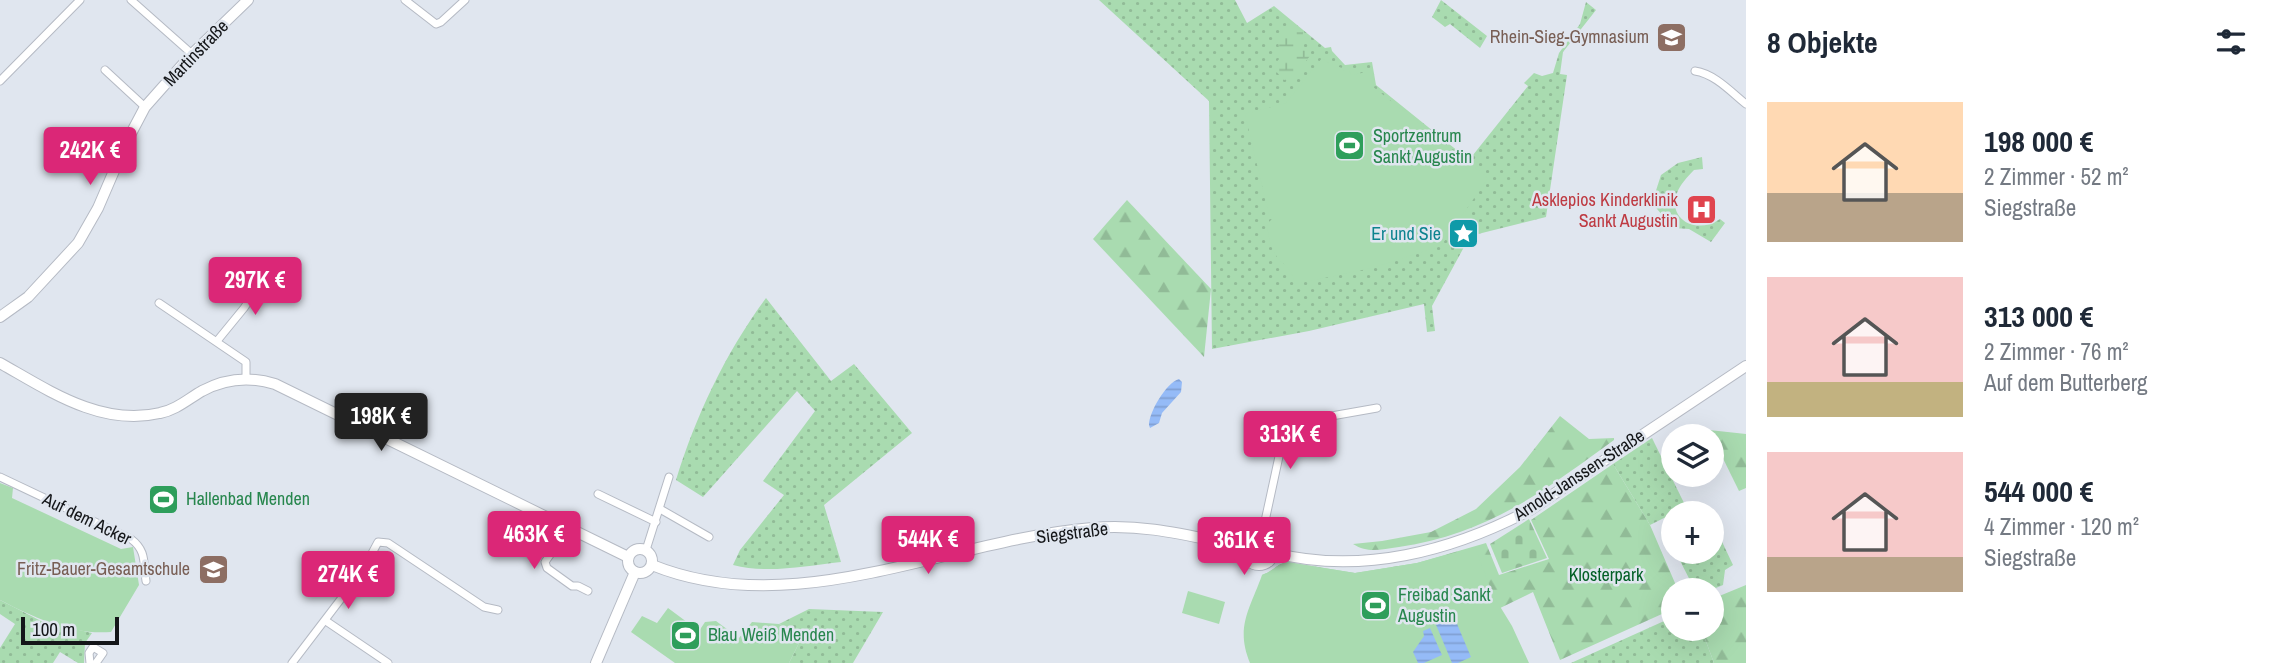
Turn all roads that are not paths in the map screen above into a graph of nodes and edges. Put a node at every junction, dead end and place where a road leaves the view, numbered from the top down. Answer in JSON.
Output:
{"nodes":[{"id":1,"x":80,"y":0,"type":"edge"},
{"id":2,"x":131,"y":0,"type":"edge"},
{"id":3,"x":248,"y":0,"type":"edge"},
{"id":4,"x":405,"y":0,"type":"edge"},
{"id":5,"x":465,"y":0,"type":"edge"},
{"id":6,"x":192,"y":54,"type":"junction"},
{"id":7,"x":105,"y":70,"type":"dead end"},
{"id":8,"x":1695,"y":71,"type":"dead end"},
{"id":9,"x":0,"y":80,"type":"edge"},
{"id":10,"x":1746,"y":104,"type":"edge"},
{"id":11,"x":145,"y":107,"type":"junction"},
{"id":12,"x":267,"y":274,"type":"dead end"},
{"id":13,"x":159,"y":303,"type":"dead end"},
{"id":14,"x":0,"y":317,"type":"edge"},
{"id":15,"x":218,"y":341,"type":"junction"},
{"id":16,"x":0,"y":363,"type":"edge"},
{"id":17,"x":1746,"y":366,"type":"edge"},
{"id":18,"x":246,"y":379,"type":"junction"},
{"id":19,"x":1377,"y":408,"type":"dead end"},
{"id":20,"x":0,"y":477,"type":"edge"},
{"id":21,"x":669,"y":477,"type":"dead end"},
{"id":22,"x":598,"y":494,"type":"dead end"},
{"id":23,"x":660,"y":509,"type":"junction"},
{"id":24,"x":656,"y":522,"type":"junction"},
{"id":25,"x":569,"y":528,"type":"junction"},
{"id":26,"x":1262,"y":536,"type":"junction"},
{"id":27,"x":709,"y":537,"type":"dead end"},
{"id":28,"x":1245,"y":547,"type":"junction"},
{"id":29,"x":646,"y":550,"type":"junction"},
{"id":30,"x":1274,"y":553,"type":"junction"},
{"id":31,"x":628,"y":557,"type":"junction"},
{"id":32,"x":652,"y":565,"type":"junction"},
{"id":33,"x":635,"y":572,"type":"junction"},
{"id":34,"x":146,"y":581,"type":"dead end"},
{"id":35,"x":588,"y":590,"type":"dead end"},
{"id":36,"x":498,"y":610,"type":"dead end"},
{"id":37,"x":326,"y":621,"type":"junction"},
{"id":38,"x":90,"y":663,"type":"edge"},
{"id":39,"x":96,"y":663,"type":"edge"},
{"id":40,"x":292,"y":663,"type":"edge"},
{"id":41,"x":387,"y":663,"type":"edge"},
{"id":42,"x":596,"y":663,"type":"edge"}],
"edges":[{"from":1,"to":9,"type":"street"},
{"from":2,"to":6,"type":"street"},
{"from":3,"to":6,"type":"main road","name":"Martinstraße"},
{"from":4,"to":5,"type":"street"},
{"from":6,"to":11,"type":"main road","name":"Martinstraße"},
{"from":7,"to":11,"type":"street"},
{"from":8,"to":10,"type":"street"},
{"from":11,"to":14,"type":"main road","name":"Martinstraße"},
{"from":12,"to":15,"type":"street"},
{"from":13,"to":15,"type":"street"},
{"from":15,"to":18,"type":"street"},
{"from":16,"to":18,"type":"main road"},
{"from":17,"to":30,"type":"main road","name":"Arnold-Janssen-Straße"},
{"from":18,"to":25,"type":"main road"},
{"from":19,"to":26,"type":"street"},
{"from":20,"to":34,"type":"street","name":"Auf dem Acker"},
{"from":21,"to":23,"type":"street"},
{"from":22,"to":24,"type":"street"},
{"from":23,"to":24,"type":"street"},
{"from":23,"to":27,"type":"street"},
{"from":24,"to":29,"type":"street"},
{"from":25,"to":31,"type":"main road"},
{"from":25,"to":35,"type":"street"},
{"from":26,"to":28,"type":"main road"},
{"from":26,"to":30,"type":"main road"},
{"from":28,"to":30,"type":"main road","name":"Siegstraße"},
{"from":28,"to":32,"type":"main road","name":"Siegstraße"},
{"from":29,"to":31,"type":"main road"},
{"from":29,"to":32,"type":"main road"},
{"from":31,"to":33,"type":"main road"},
{"from":32,"to":33,"type":"main road"},
{"from":33,"to":42,"type":"main road"},
{"from":36,"to":37,"type":"street"},
{"from":37,"to":40,"type":"street"},
{"from":37,"to":41,"type":"street"},
{"from":38,"to":39,"type":"street"}]}
